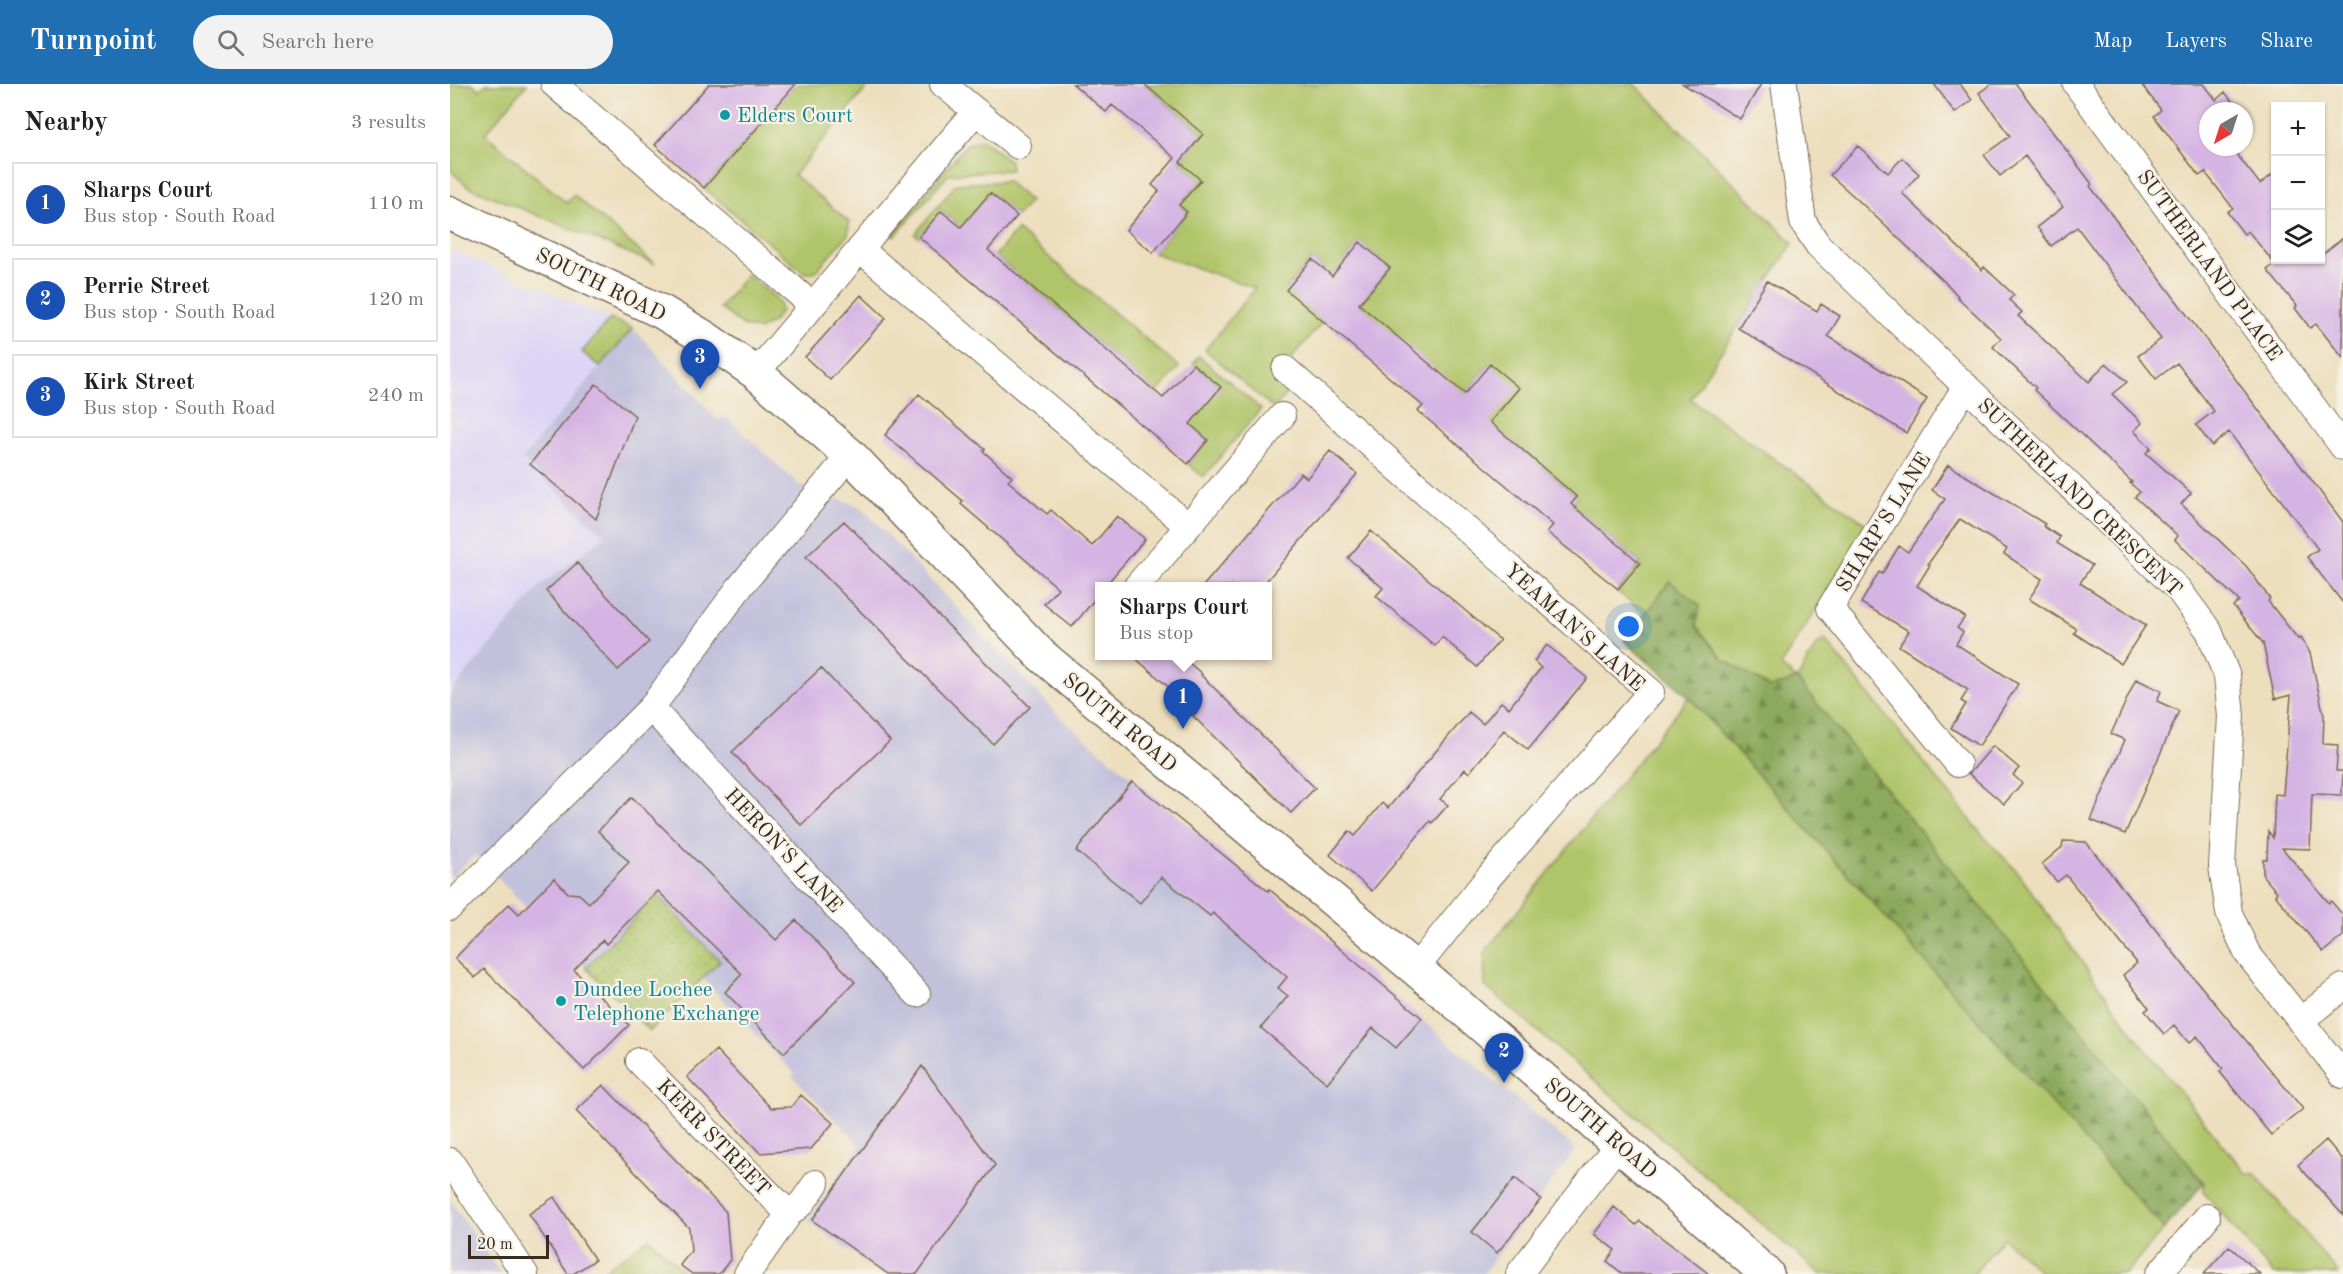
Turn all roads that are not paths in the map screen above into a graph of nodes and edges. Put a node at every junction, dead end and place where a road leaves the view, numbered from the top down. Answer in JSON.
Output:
{"nodes":[{"id":1,"x":554,"y":84,"type":"edge"},
{"id":2,"x":943,"y":84,"type":"edge"},
{"id":3,"x":1784,"y":84,"type":"edge"},
{"id":4,"x":2076,"y":84,"type":"edge"},
{"id":5,"x":976,"y":111,"type":"junction"},
{"id":6,"x":1017,"y":146,"type":"dead end"},
{"id":7,"x":450,"y":213,"type":"edge"},
{"id":8,"x":860,"y":249,"type":"junction"},
{"id":9,"x":812,"y":305,"type":"junction"},
{"id":10,"x":1285,"y":369,"type":"dead end"},
{"id":11,"x":756,"y":373,"type":"junction"},
{"id":12,"x":1966,"y":386,"type":"junction"},
{"id":13,"x":1282,"y":416,"type":"dead end"},
{"id":14,"x":2343,"y":447,"type":"edge"},
{"id":15,"x":850,"y":455,"type":"junction"},
{"id":16,"x":1188,"y":526,"type":"junction"},
{"id":17,"x":1140,"y":582,"type":"edge"},
{"id":18,"x":651,"y":708,"type":"junction"},
{"id":19,"x":1958,"y":764,"type":"dead end"},
{"id":20,"x":450,"y":908,"type":"edge"},
{"id":21,"x":1415,"y":969,"type":"junction"},
{"id":22,"x":2343,"y":987,"type":"edge"},
{"id":23,"x":916,"y":994,"type":"dead end"},
{"id":24,"x":2300,"y":1021,"type":"junction"},
{"id":25,"x":639,"y":1060,"type":"dead end"},
{"id":26,"x":2343,"y":1075,"type":"edge"},
{"id":27,"x":1618,"y":1143,"type":"junction"},
{"id":28,"x":450,"y":1161,"type":"edge"},
{"id":29,"x":816,"y":1183,"type":"dead end"},
{"id":30,"x":789,"y":1214,"type":"junction"},
{"id":31,"x":2207,"y":1217,"type":"dead end"},
{"id":32,"x":525,"y":1274,"type":"edge"},
{"id":33,"x":747,"y":1274,"type":"edge"},
{"id":34,"x":1519,"y":1274,"type":"edge"},
{"id":35,"x":1767,"y":1274,"type":"edge"},
{"id":36,"x":2159,"y":1274,"type":"edge"}],
"edges":[{"from":1,"to":9,"type":"street"},
{"from":2,"to":5,"type":"street"},
{"from":3,"to":12,"type":"street","name":"SUTHERLAND CRESCENT"},
{"from":4,"to":14,"type":"street","name":"SUTHERLAND PLACE"},
{"from":5,"to":6,"type":"street"},
{"from":5,"to":8,"type":"street"},
{"from":7,"to":11,"type":"street","name":"SOUTH ROAD"},
{"from":8,"to":9,"type":"street"},
{"from":8,"to":16,"type":"street"},
{"from":9,"to":11,"type":"street"},
{"from":10,"to":21,"type":"street","name":"YEAMAN'S LANE"},
{"from":11,"to":15,"type":"street","name":"SOUTH ROAD"},
{"from":12,"to":19,"type":"street","name":"SHARP'S LANE"},
{"from":12,"to":24,"type":"street","name":"SUTHERLAND CRESCENT"},
{"from":13,"to":16,"type":"street"},
{"from":15,"to":18,"type":"street"},
{"from":15,"to":21,"type":"street","name":"SOUTH ROAD"},
{"from":16,"to":17,"type":"street"},
{"from":18,"to":20,"type":"street"},
{"from":18,"to":23,"type":"street","name":"HERON'S LANE"},
{"from":21,"to":27,"type":"street","name":"SOUTH ROAD"},
{"from":22,"to":24,"type":"street"},
{"from":24,"to":26,"type":"street","name":"SUTHERLAND CRESCENT"},
{"from":25,"to":30,"type":"street","name":"KERR STREET"},
{"from":27,"to":34,"type":"street"},
{"from":27,"to":35,"type":"street","name":"SOUTH ROAD"},
{"from":28,"to":32,"type":"street"},
{"from":29,"to":30,"type":"street"},
{"from":30,"to":33,"type":"street"},
{"from":31,"to":36,"type":"street"}]}
